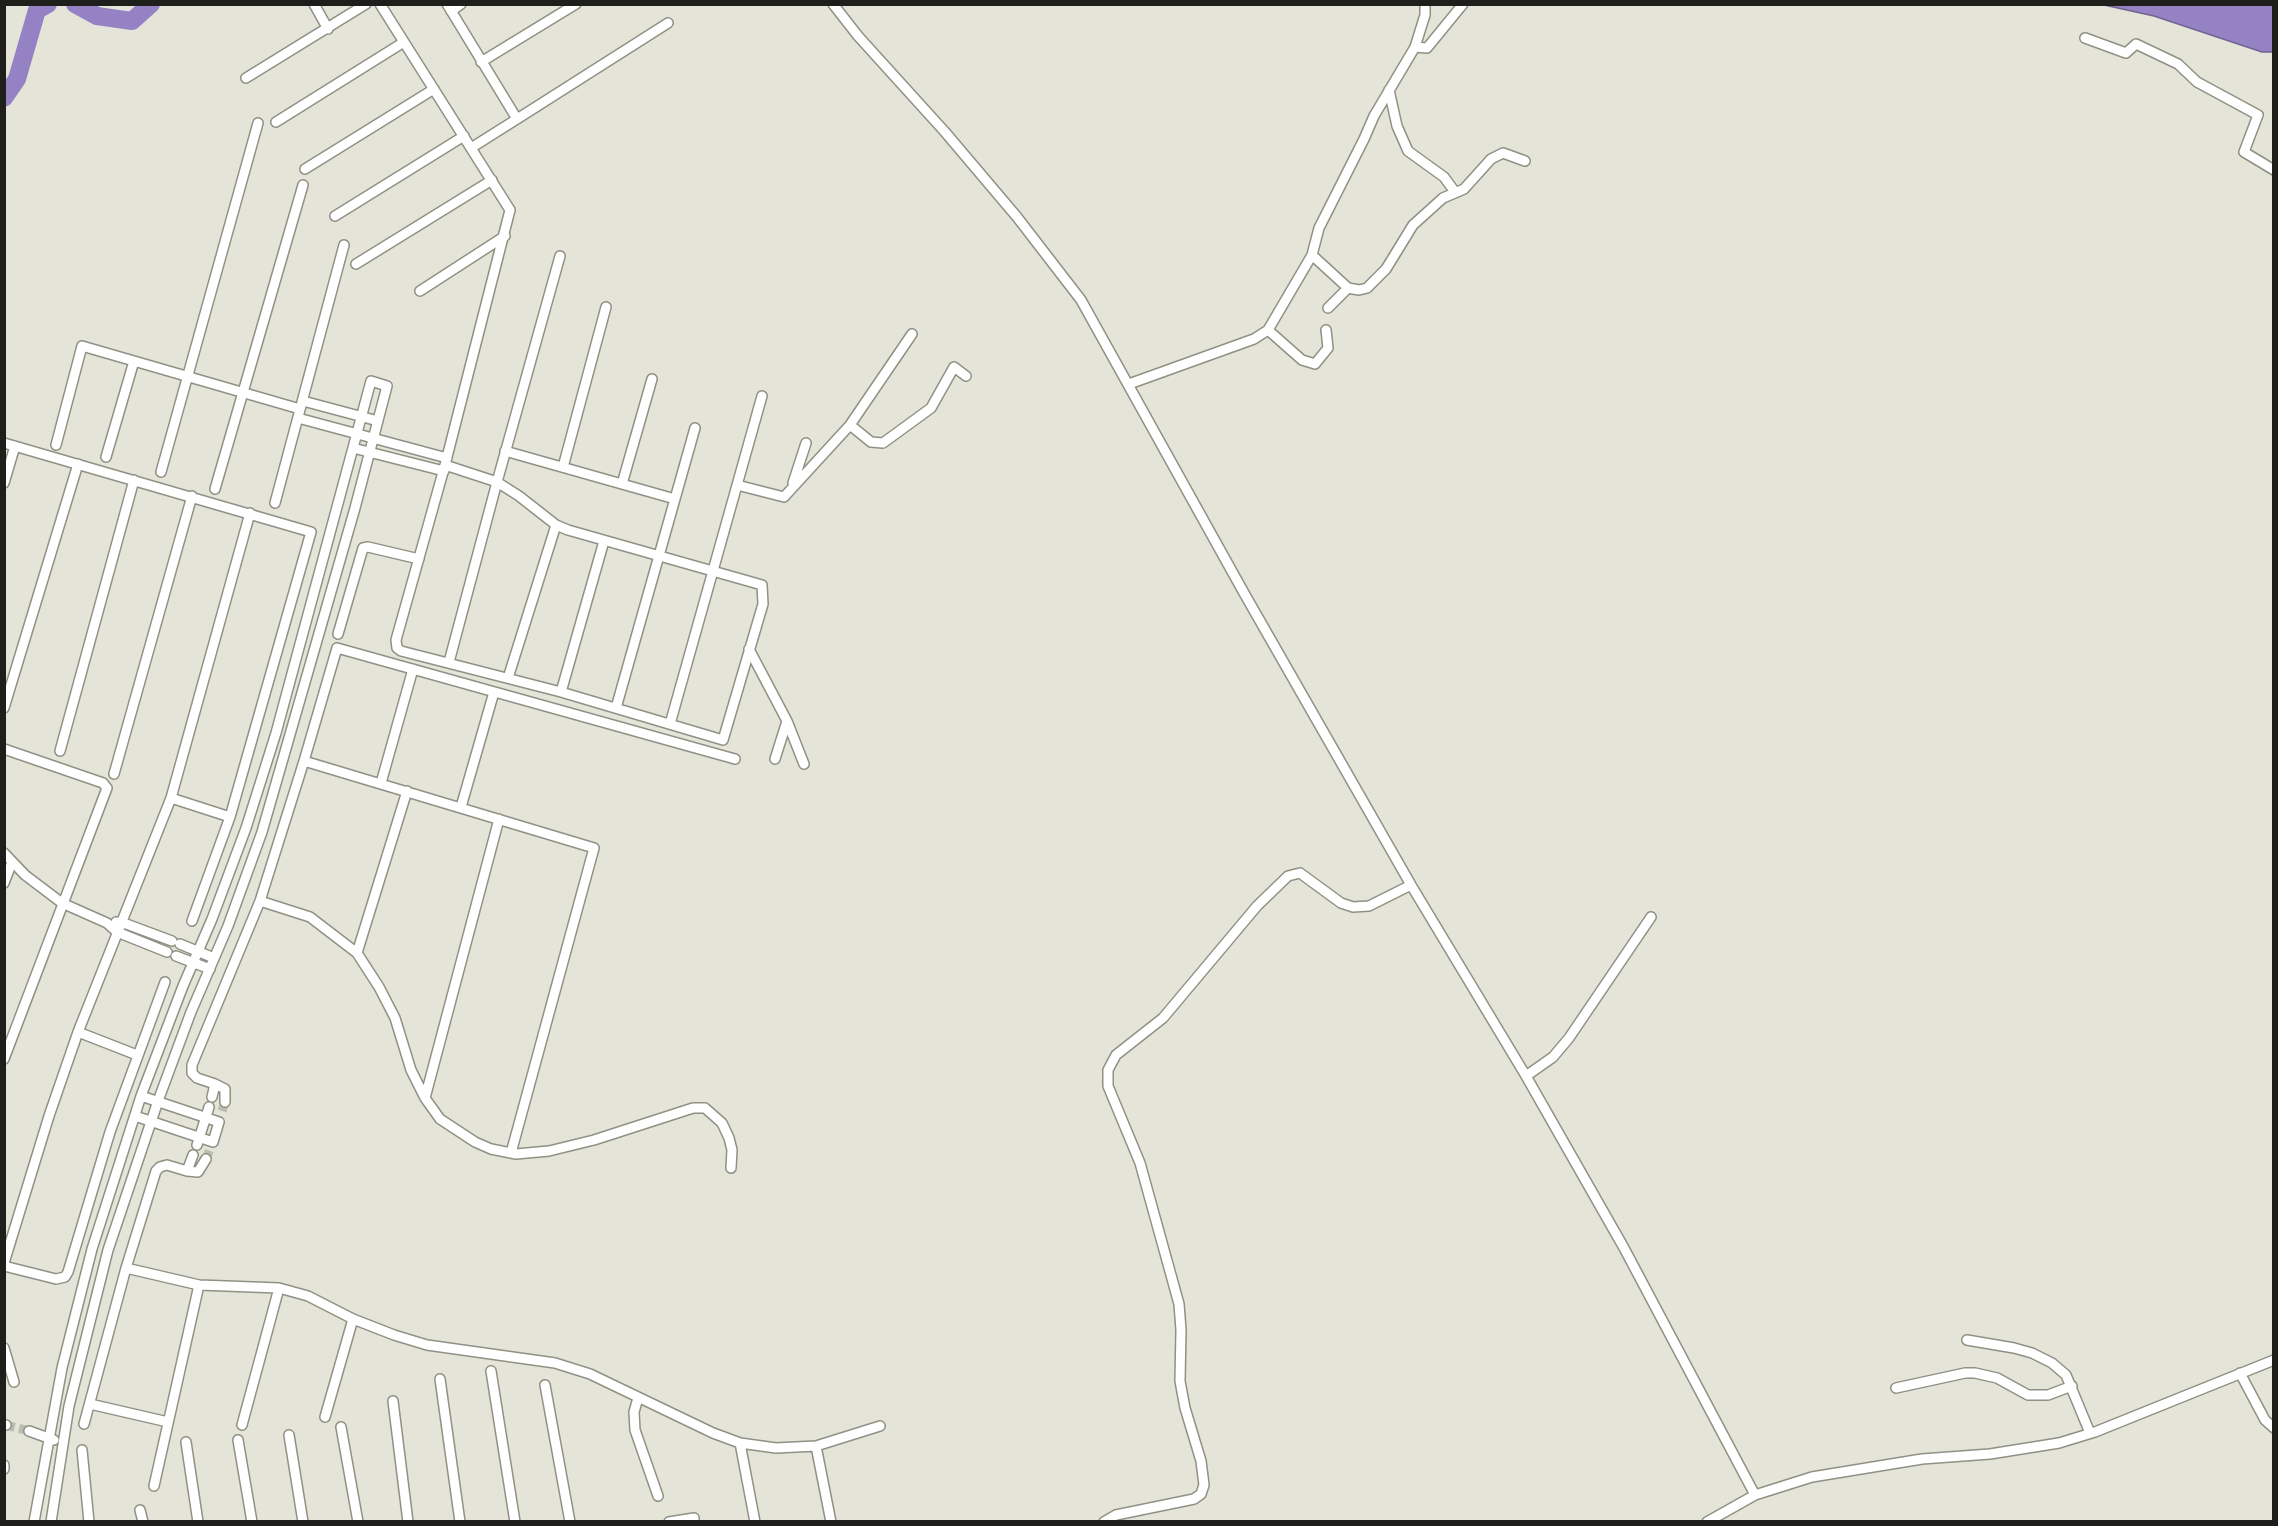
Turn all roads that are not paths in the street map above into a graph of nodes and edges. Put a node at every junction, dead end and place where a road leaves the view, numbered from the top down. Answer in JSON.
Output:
{"nodes":[{"id":1,"x":314,"y":4,"type":"edge"},
{"id":2,"x":366,"y":4,"type":"edge"},
{"id":3,"x":380,"y":4,"type":"edge"},
{"id":4,"x":461,"y":4,"type":"edge"},
{"id":5,"x":576,"y":4,"type":"edge"},
{"id":6,"x":833,"y":4,"type":"edge"},
{"id":7,"x":1425,"y":4,"type":"edge"},
{"id":8,"x":1463,"y":4,"type":"edge"},
{"id":9,"x":449,"y":8,"type":"edge"},
{"id":10,"x":668,"y":23,"type":"dead end"},
{"id":11,"x":328,"y":29,"type":"junction"},
{"id":12,"x":2085,"y":38,"type":"dead end"},
{"id":13,"x":404,"y":42,"type":"junction"},
{"id":14,"x":1415,"y":47,"type":"junction"},
{"id":15,"x":481,"y":62,"type":"junction"},
{"id":16,"x":246,"y":78,"type":"dead end"},
{"id":17,"x":434,"y":89,"type":"junction"},
{"id":18,"x":1389,"y":90,"type":"junction"},
{"id":19,"x":517,"y":119,"type":"junction"},
{"id":20,"x":276,"y":122,"type":"dead end"},
{"id":21,"x":258,"y":123,"type":"dead end"},
{"id":22,"x":464,"y":136,"type":"junction"},
{"id":23,"x":471,"y":148,"type":"junction"},
{"id":24,"x":1525,"y":161,"type":"dead end"},
{"id":25,"x":305,"y":170,"type":"dead end"},
{"id":26,"x":2274,"y":170,"type":"edge"},
{"id":27,"x":492,"y":180,"type":"junction"},
{"id":28,"x":303,"y":185,"type":"dead end"},
{"id":29,"x":1455,"y":192,"type":"junction"},
{"id":30,"x":335,"y":216,"type":"dead end"},
{"id":31,"x":505,"y":236,"type":"junction"},
{"id":32,"x":344,"y":245,"type":"dead end"},
{"id":33,"x":1312,"y":255,"type":"junction"},
{"id":34,"x":560,"y":256,"type":"dead end"},
{"id":35,"x":356,"y":264,"type":"dead end"},
{"id":36,"x":1348,"y":288,"type":"junction"},
{"id":37,"x":420,"y":291,"type":"dead end"},
{"id":38,"x":606,"y":308,"type":"dead end"},
{"id":39,"x":1328,"y":308,"type":"dead end"},
{"id":40,"x":1268,"y":330,"type":"junction"},
{"id":41,"x":1326,"y":330,"type":"dead end"},
{"id":42,"x":912,"y":334,"type":"dead end"},
{"id":43,"x":134,"y":361,"type":"junction"},
{"id":44,"x":189,"y":375,"type":"junction"},
{"id":45,"x":966,"y":376,"type":"dead end"},
{"id":46,"x":652,"y":379,"type":"dead end"},
{"id":47,"x":1129,"y":384,"type":"junction"},
{"id":48,"x":243,"y":392,"type":"junction"},
{"id":49,"x":762,"y":396,"type":"dead end"},
{"id":50,"x":300,"y":409,"type":"junction"},
{"id":51,"x":362,"y":417,"type":"junction"},
{"id":52,"x":378,"y":421,"type":"junction"},
{"id":53,"x":850,"y":425,"type":"junction"},
{"id":54,"x":695,"y":428,"type":"dead end"},
{"id":55,"x":357,"y":435,"type":"junction"},
{"id":56,"x":373,"y":439,"type":"junction"},
{"id":57,"x":4,"y":443,"type":"edge"},
{"id":58,"x":806,"y":443,"type":"dead end"},
{"id":59,"x":57,"y":445,"type":"dead end"},
{"id":60,"x":15,"y":446,"type":"junction"},
{"id":61,"x":353,"y":448,"type":"junction"},
{"id":62,"x":505,"y":451,"type":"junction"},
{"id":63,"x":369,"y":453,"type":"junction"},
{"id":64,"x":106,"y":457,"type":"dead end"},
{"id":65,"x":78,"y":464,"type":"junction"},
{"id":66,"x":445,"y":465,"type":"junction"},
{"id":67,"x":562,"y":467,"type":"junction"},
{"id":68,"x":161,"y":472,"type":"dead end"},
{"id":69,"x":134,"y":480,"type":"junction"},
{"id":70,"x":496,"y":482,"type":"junction"},
{"id":71,"x":4,"y":483,"type":"edge"},
{"id":72,"x":622,"y":484,"type":"junction"},
{"id":73,"x":737,"y":485,"type":"junction"},
{"id":74,"x":215,"y":489,"type":"dead end"},
{"id":75,"x":792,"y":489,"type":"junction"},
{"id":76,"x":192,"y":496,"type":"junction"},
{"id":77,"x":675,"y":499,"type":"junction"},
{"id":78,"x":275,"y":503,"type":"dead end"},
{"id":79,"x":250,"y":513,"type":"junction"},
{"id":80,"x":556,"y":525,"type":"junction"},
{"id":81,"x":329,"y":537,"type":"junction"},
{"id":82,"x":604,"y":541,"type":"junction"},
{"id":83,"x":346,"y":543,"type":"junction"},
{"id":84,"x":659,"y":556,"type":"junction"},
{"id":85,"x":419,"y":559,"type":"junction"},
{"id":86,"x":713,"y":571,"type":"junction"},
{"id":87,"x":338,"y":634,"type":"dead end"},
{"id":88,"x":749,"y":649,"type":"junction"},
{"id":89,"x":297,"y":654,"type":"junction"},
{"id":90,"x":313,"y":658,"type":"junction"},
{"id":91,"x":449,"y":662,"type":"junction"},
{"id":92,"x":413,"y":669,"type":"junction"},
{"id":93,"x":508,"y":678,"type":"junction"},
{"id":94,"x":494,"y":692,"type":"junction"},
{"id":95,"x":561,"y":692,"type":"junction"},
{"id":96,"x":4,"y":708,"type":"edge"},
{"id":97,"x":616,"y":708,"type":"junction"},
{"id":98,"x":787,"y":721,"type":"junction"},
{"id":99,"x":670,"y":724,"type":"junction"},
{"id":100,"x":4,"y":749,"type":"edge"},
{"id":101,"x":60,"y":751,"type":"dead end"},
{"id":102,"x":735,"y":759,"type":"dead end"},
{"id":103,"x":775,"y":759,"type":"dead end"},
{"id":104,"x":304,"y":762,"type":"junction"},
{"id":105,"x":804,"y":764,"type":"dead end"},
{"id":106,"x":114,"y":774,"type":"dead end"},
{"id":107,"x":381,"y":783,"type":"junction"},
{"id":108,"x":407,"y":791,"type":"junction"},
{"id":109,"x":171,"y":798,"type":"junction"},
{"id":110,"x":461,"y":807,"type":"junction"},
{"id":111,"x":230,"y":817,"type":"junction"},
{"id":112,"x":499,"y":819,"type":"junction"},
{"id":113,"x":246,"y":828,"type":"junction"},
{"id":114,"x":262,"y":832,"type":"junction"},
{"id":115,"x":4,"y":853,"type":"edge"},
{"id":116,"x":12,"y":862,"type":"junction"},
{"id":117,"x":4,"y":883,"type":"edge"},
{"id":118,"x":1411,"y":885,"type":"junction"},
{"id":119,"x":260,"y":901,"type":"junction"},
{"id":120,"x":62,"y":903,"type":"junction"},
{"id":121,"x":1651,"y":916,"type":"dead end"},
{"id":122,"x":192,"y":921,"type":"dead end"},
{"id":123,"x":121,"y":922,"type":"junction"},
{"id":124,"x":107,"y":923,"type":"junction"},
{"id":125,"x":117,"y":932,"type":"junction"},
{"id":126,"x":172,"y":941,"type":"junction"},
{"id":127,"x":198,"y":951,"type":"junction"},
{"id":128,"x":168,"y":953,"type":"junction"},
{"id":129,"x":357,"y":953,"type":"junction"},
{"id":130,"x":214,"y":958,"type":"junction"},
{"id":131,"x":193,"y":963,"type":"junction"},
{"id":132,"x":210,"y":969,"type":"junction"},
{"id":133,"x":165,"y":982,"type":"dead end"},
{"id":134,"x":78,"y":1032,"type":"junction"},
{"id":135,"x":137,"y":1055,"type":"junction"},
{"id":136,"x":4,"y":1059,"type":"edge"},
{"id":137,"x":1526,"y":1076,"type":"junction"},
{"id":138,"x":214,"y":1084,"type":"junction"},
{"id":139,"x":141,"y":1096,"type":"junction"},
{"id":140,"x":425,"y":1098,"type":"junction"},
{"id":141,"x":158,"y":1101,"type":"junction"},
{"id":142,"x":135,"y":1116,"type":"junction"},
{"id":143,"x":206,"y":1118,"type":"junction"},
{"id":144,"x":151,"y":1122,"type":"junction"},
{"id":145,"x":219,"y":1122,"type":"junction"},
{"id":146,"x":198,"y":1141,"type":"junction"},
{"id":147,"x":511,"y":1153,"type":"junction"},
{"id":148,"x":193,"y":1155,"type":"dead end"},
{"id":149,"x":206,"y":1159,"type":"tunnel mouth"},
{"id":150,"x":731,"y":1168,"type":"dead end"},
{"id":151,"x":187,"y":1171,"type":"junction"},
{"id":152,"x":4,"y":1264,"type":"edge"},
{"id":153,"x":126,"y":1268,"type":"junction"},
{"id":154,"x":199,"y":1285,"type":"junction"},
{"id":155,"x":279,"y":1288,"type":"junction"},
{"id":156,"x":353,"y":1319,"type":"junction"},
{"id":157,"x":1967,"y":1340,"type":"dead end"},
{"id":158,"x":4,"y":1348,"type":"edge"},
{"id":159,"x":2274,"y":1360,"type":"edge"},
{"id":160,"x":491,"y":1371,"type":"dead end"},
{"id":161,"x":2240,"y":1373,"type":"junction"},
{"id":162,"x":440,"y":1379,"type":"dead end"},
{"id":163,"x":14,"y":1382,"type":"dead end"},
{"id":164,"x":545,"y":1385,"type":"dead end"},
{"id":165,"x":2072,"y":1386,"type":"junction"},
{"id":166,"x":1896,"y":1388,"type":"dead end"},
{"id":167,"x":638,"y":1398,"type":"junction"},
{"id":168,"x":393,"y":1401,"type":"dead end"},
{"id":169,"x":90,"y":1404,"type":"junction"},
{"id":170,"x":325,"y":1417,"type":"dead end"},
{"id":171,"x":168,"y":1422,"type":"junction"},
{"id":172,"x":84,"y":1424,"type":"dead end"},
{"id":173,"x":242,"y":1425,"type":"dead end"},
{"id":174,"x":880,"y":1426,"type":"dead end"},
{"id":175,"x":341,"y":1427,"type":"dead end"},
{"id":176,"x":2274,"y":1428,"type":"edge"},
{"id":177,"x":29,"y":1431,"type":"tunnel mouth"},
{"id":178,"x":2091,"y":1433,"type":"junction"},
{"id":179,"x":288,"y":1436,"type":"dead end"},
{"id":180,"x":49,"y":1438,"type":"junction"},
{"id":181,"x":238,"y":1440,"type":"dead end"},
{"id":182,"x":186,"y":1442,"type":"dead end"},
{"id":183,"x":62,"y":1443,"type":"junction"},
{"id":184,"x":740,"y":1443,"type":"junction"},
{"id":185,"x":816,"y":1446,"type":"junction"},
{"id":186,"x":82,"y":1450,"type":"dead end"},
{"id":187,"x":154,"y":1486,"type":"dead end"},
{"id":188,"x":1755,"y":1495,"type":"junction"},
{"id":189,"x":658,"y":1496,"type":"dead end"},
{"id":190,"x":140,"y":1510,"type":"dead end"},
{"id":191,"x":34,"y":1521,"type":"edge"},
{"id":192,"x":51,"y":1521,"type":"edge"},
{"id":193,"x":89,"y":1521,"type":"edge"},
{"id":194,"x":143,"y":1521,"type":"edge"},
{"id":195,"x":198,"y":1521,"type":"edge"},
{"id":196,"x":252,"y":1521,"type":"edge"},
{"id":197,"x":303,"y":1521,"type":"edge"},
{"id":198,"x":358,"y":1521,"type":"edge"},
{"id":199,"x":408,"y":1521,"type":"edge"},
{"id":200,"x":460,"y":1521,"type":"edge"},
{"id":201,"x":515,"y":1521,"type":"edge"},
{"id":202,"x":570,"y":1521,"type":"edge"},
{"id":203,"x":669,"y":1521,"type":"edge"},
{"id":204,"x":694,"y":1521,"type":"edge"},
{"id":205,"x":755,"y":1521,"type":"edge"},
{"id":206,"x":831,"y":1521,"type":"edge"},
{"id":207,"x":1104,"y":1521,"type":"edge"},
{"id":208,"x":1707,"y":1521,"type":"edge"}],
"edges":[{"from":1,"to":11,"type":"street"},
{"from":2,"to":11,"type":"street"},
{"from":3,"to":13,"type":"street"},
{"from":4,"to":9,"type":"street"},
{"from":5,"to":15,"type":"street"},
{"from":6,"to":47,"type":"street"},
{"from":7,"to":14,"type":"street"},
{"from":8,"to":14,"type":"street"},
{"from":9,"to":15,"type":"street"},
{"from":10,"to":19,"type":"street"},
{"from":11,"to":16,"type":"street"},
{"from":12,"to":26,"type":"street"},
{"from":13,"to":17,"type":"street"},
{"from":13,"to":20,"type":"street"},
{"from":14,"to":18,"type":"street"},
{"from":15,"to":19,"type":"street"},
{"from":17,"to":22,"type":"street"},
{"from":17,"to":25,"type":"street"},
{"from":18,"to":29,"type":"street"},
{"from":18,"to":33,"type":"street"},
{"from":19,"to":23,"type":"street"},
{"from":21,"to":44,"type":"street"},
{"from":22,"to":23,"type":"street"},
{"from":22,"to":30,"type":"street"},
{"from":23,"to":27,"type":"street"},
{"from":24,"to":29,"type":"street"},
{"from":27,"to":31,"type":"street"},
{"from":27,"to":35,"type":"street"},
{"from":28,"to":48,"type":"street"},
{"from":29,"to":36,"type":"street"},
{"from":31,"to":37,"type":"street"},
{"from":31,"to":66,"type":"street"},
{"from":32,"to":50,"type":"street"},
{"from":33,"to":36,"type":"street"},
{"from":33,"to":40,"type":"street"},
{"from":34,"to":62,"type":"street"},
{"from":36,"to":39,"type":"street"},
{"from":38,"to":67,"type":"street"},
{"from":40,"to":41,"type":"street"},
{"from":40,"to":47,"type":"street"},
{"from":42,"to":53,"type":"street"},
{"from":43,"to":44,"type":"street"},
{"from":43,"to":59,"type":"street"},
{"from":43,"to":64,"type":"street"},
{"from":44,"to":48,"type":"street"},
{"from":44,"to":68,"type":"street"},
{"from":45,"to":53,"type":"street"},
{"from":46,"to":72,"type":"street"},
{"from":47,"to":118,"type":"street"},
{"from":48,"to":50,"type":"street"},
{"from":48,"to":74,"type":"street"},
{"from":49,"to":73,"type":"street"},
{"from":50,"to":51,"type":"street"},
{"from":50,"to":55,"type":"street"},
{"from":50,"to":78,"type":"street"},
{"from":51,"to":52,"type":"street"},
{"from":51,"to":52,"type":"street"},
{"from":51,"to":55,"type":"street"},
{"from":52,"to":56,"type":"street"},
{"from":53,"to":75,"type":"street"},
{"from":54,"to":77,"type":"street"},
{"from":55,"to":56,"type":"street"},
{"from":55,"to":61,"type":"street"},
{"from":56,"to":63,"type":"street"},
{"from":56,"to":66,"type":"street"},
{"from":57,"to":60,"type":"street"},
{"from":58,"to":75,"type":"street"},
{"from":60,"to":65,"type":"street"},
{"from":60,"to":71,"type":"street"},
{"from":61,"to":63,"type":"street"},
{"from":61,"to":81,"type":"street"},
{"from":62,"to":67,"type":"street"},
{"from":62,"to":70,"type":"street"},
{"from":63,"to":66,"type":"street"},
{"from":63,"to":83,"type":"street"},
{"from":65,"to":69,"type":"street"},
{"from":65,"to":96,"type":"street"},
{"from":66,"to":70,"type":"street"},
{"from":66,"to":85,"type":"street"},
{"from":67,"to":72,"type":"street"},
{"from":69,"to":76,"type":"street"},
{"from":69,"to":101,"type":"street"},
{"from":70,"to":80,"type":"street"},
{"from":70,"to":91,"type":"street"},
{"from":72,"to":77,"type":"street"},
{"from":73,"to":75,"type":"street"},
{"from":73,"to":86,"type":"street"},
{"from":76,"to":79,"type":"street"},
{"from":76,"to":106,"type":"street"},
{"from":77,"to":84,"type":"street"},
{"from":79,"to":109,"type":"street"},
{"from":79,"to":111,"type":"street"},
{"from":80,"to":82,"type":"street"},
{"from":80,"to":93,"type":"street"},
{"from":81,"to":83,"type":"street"},
{"from":81,"to":89,"type":"street"},
{"from":82,"to":84,"type":"street"},
{"from":82,"to":95,"type":"street"},
{"from":83,"to":90,"type":"street"},
{"from":84,"to":86,"type":"street"},
{"from":84,"to":97,"type":"street"},
{"from":85,"to":87,"type":"street"},
{"from":85,"to":91,"type":"street"},
{"from":86,"to":88,"type":"street"},
{"from":86,"to":99,"type":"street"},
{"from":88,"to":98,"type":"street"},
{"from":88,"to":99,"type":"street"},
{"from":89,"to":90,"type":"street"},
{"from":89,"to":113,"type":"street"},
{"from":90,"to":114,"type":"street"},
{"from":91,"to":93,"type":"street"},
{"from":92,"to":94,"type":"street"},
{"from":92,"to":104,"type":"street"},
{"from":92,"to":107,"type":"street"},
{"from":93,"to":95,"type":"street"},
{"from":94,"to":102,"type":"street"},
{"from":94,"to":110,"type":"street"},
{"from":95,"to":97,"type":"street"},
{"from":97,"to":99,"type":"street"},
{"from":98,"to":103,"type":"street"},
{"from":98,"to":105,"type":"street"},
{"from":100,"to":120,"type":"street"},
{"from":104,"to":107,"type":"street"},
{"from":104,"to":119,"type":"street"},
{"from":107,"to":108,"type":"street"},
{"from":108,"to":110,"type":"street"},
{"from":108,"to":129,"type":"street"},
{"from":109,"to":111,"type":"street"},
{"from":109,"to":123,"type":"street"},
{"from":110,"to":112,"type":"street"},
{"from":111,"to":122,"type":"street"},
{"from":112,"to":140,"type":"street"},
{"from":112,"to":147,"type":"street"},
{"from":113,"to":114,"type":"street"},
{"from":113,"to":127,"type":"street"},
{"from":114,"to":130,"type":"street"},
{"from":115,"to":116,"type":"street"},
{"from":116,"to":117,"type":"street"},
{"from":116,"to":120,"type":"street"},
{"from":118,"to":137,"type":"street"},
{"from":118,"to":207,"type":"street"},
{"from":119,"to":129,"type":"street"},
{"from":119,"to":138,"type":"street"},
{"from":120,"to":124,"type":"street"},
{"from":120,"to":136,"type":"street"},
{"from":121,"to":137,"type":"street"},
{"from":123,"to":124,"type":"street"},
{"from":123,"to":125,"type":"street"},
{"from":123,"to":126,"type":"street"},
{"from":124,"to":125,"type":"street"},
{"from":125,"to":128,"type":"street"},
{"from":125,"to":134,"type":"street"},
{"from":126,"to":127,"type":"street"},
{"from":126,"to":128,"type":"street"},
{"from":127,"to":130,"type":"street"},
{"from":127,"to":131,"type":"street"},
{"from":128,"to":131,"type":"street"},
{"from":129,"to":140,"type":"street"},
{"from":130,"to":132,"type":"street"},
{"from":131,"to":132,"type":"street"},
{"from":131,"to":139,"type":"street"},
{"from":132,"to":141,"type":"street"},
{"from":133,"to":135,"type":"street"},
{"from":134,"to":135,"type":"street"},
{"from":134,"to":152,"type":"street"},
{"from":135,"to":152,"type":"street"},
{"from":137,"to":188,"type":"street"},
{"from":138,"to":143,"type":"street"},
{"from":138,"to":145,"type":"street"},
{"from":139,"to":141,"type":"street"},
{"from":139,"to":142,"type":"street"},
{"from":140,"to":147,"type":"street"},
{"from":141,"to":143,"type":"street"},
{"from":141,"to":144,"type":"street"},
{"from":142,"to":144,"type":"street"},
{"from":142,"to":180,"type":"street"},
{"from":143,"to":145,"type":"street"},
{"from":143,"to":146,"type":"street"},
{"from":144,"to":146,"type":"street"},
{"from":144,"to":183,"type":"street"},
{"from":145,"to":146,"type":"street"},
{"from":147,"to":150,"type":"street"},
{"from":148,"to":151,"type":"street"},
{"from":149,"to":151,"type":"street"},
{"from":151,"to":153,"type":"street"},
{"from":153,"to":154,"type":"street"},
{"from":153,"to":169,"type":"street"},
{"from":154,"to":155,"type":"street"},
{"from":154,"to":171,"type":"street"},
{"from":155,"to":156,"type":"street"},
{"from":155,"to":173,"type":"street"},
{"from":156,"to":167,"type":"street"},
{"from":156,"to":170,"type":"street"},
{"from":157,"to":165,"type":"street"},
{"from":158,"to":163,"type":"street"},
{"from":159,"to":161,"type":"street"},
{"from":160,"to":201,"type":"street"},
{"from":161,"to":176,"type":"street"},
{"from":161,"to":178,"type":"street"},
{"from":162,"to":200,"type":"street"},
{"from":164,"to":202,"type":"street"},
{"from":165,"to":166,"type":"street"},
{"from":165,"to":178,"type":"street"},
{"from":167,"to":184,"type":"street"},
{"from":167,"to":189,"type":"street"},
{"from":168,"to":199,"type":"street"},
{"from":169,"to":171,"type":"street"},
{"from":169,"to":172,"type":"street"},
{"from":171,"to":187,"type":"street"},
{"from":174,"to":185,"type":"street"},
{"from":175,"to":198,"type":"street"},
{"from":177,"to":180,"type":"street"},
{"from":178,"to":188,"type":"street"},
{"from":179,"to":197,"type":"street"},
{"from":180,"to":183,"type":"street"},
{"from":180,"to":191,"type":"street"},
{"from":181,"to":196,"type":"street"},
{"from":182,"to":195,"type":"street"},
{"from":183,"to":192,"type":"street"},
{"from":184,"to":185,"type":"street"},
{"from":184,"to":205,"type":"street"},
{"from":185,"to":206,"type":"street"},
{"from":186,"to":193,"type":"street"},
{"from":188,"to":208,"type":"street"},
{"from":190,"to":194,"type":"street"},
{"from":203,"to":204,"type":"street"}]}
